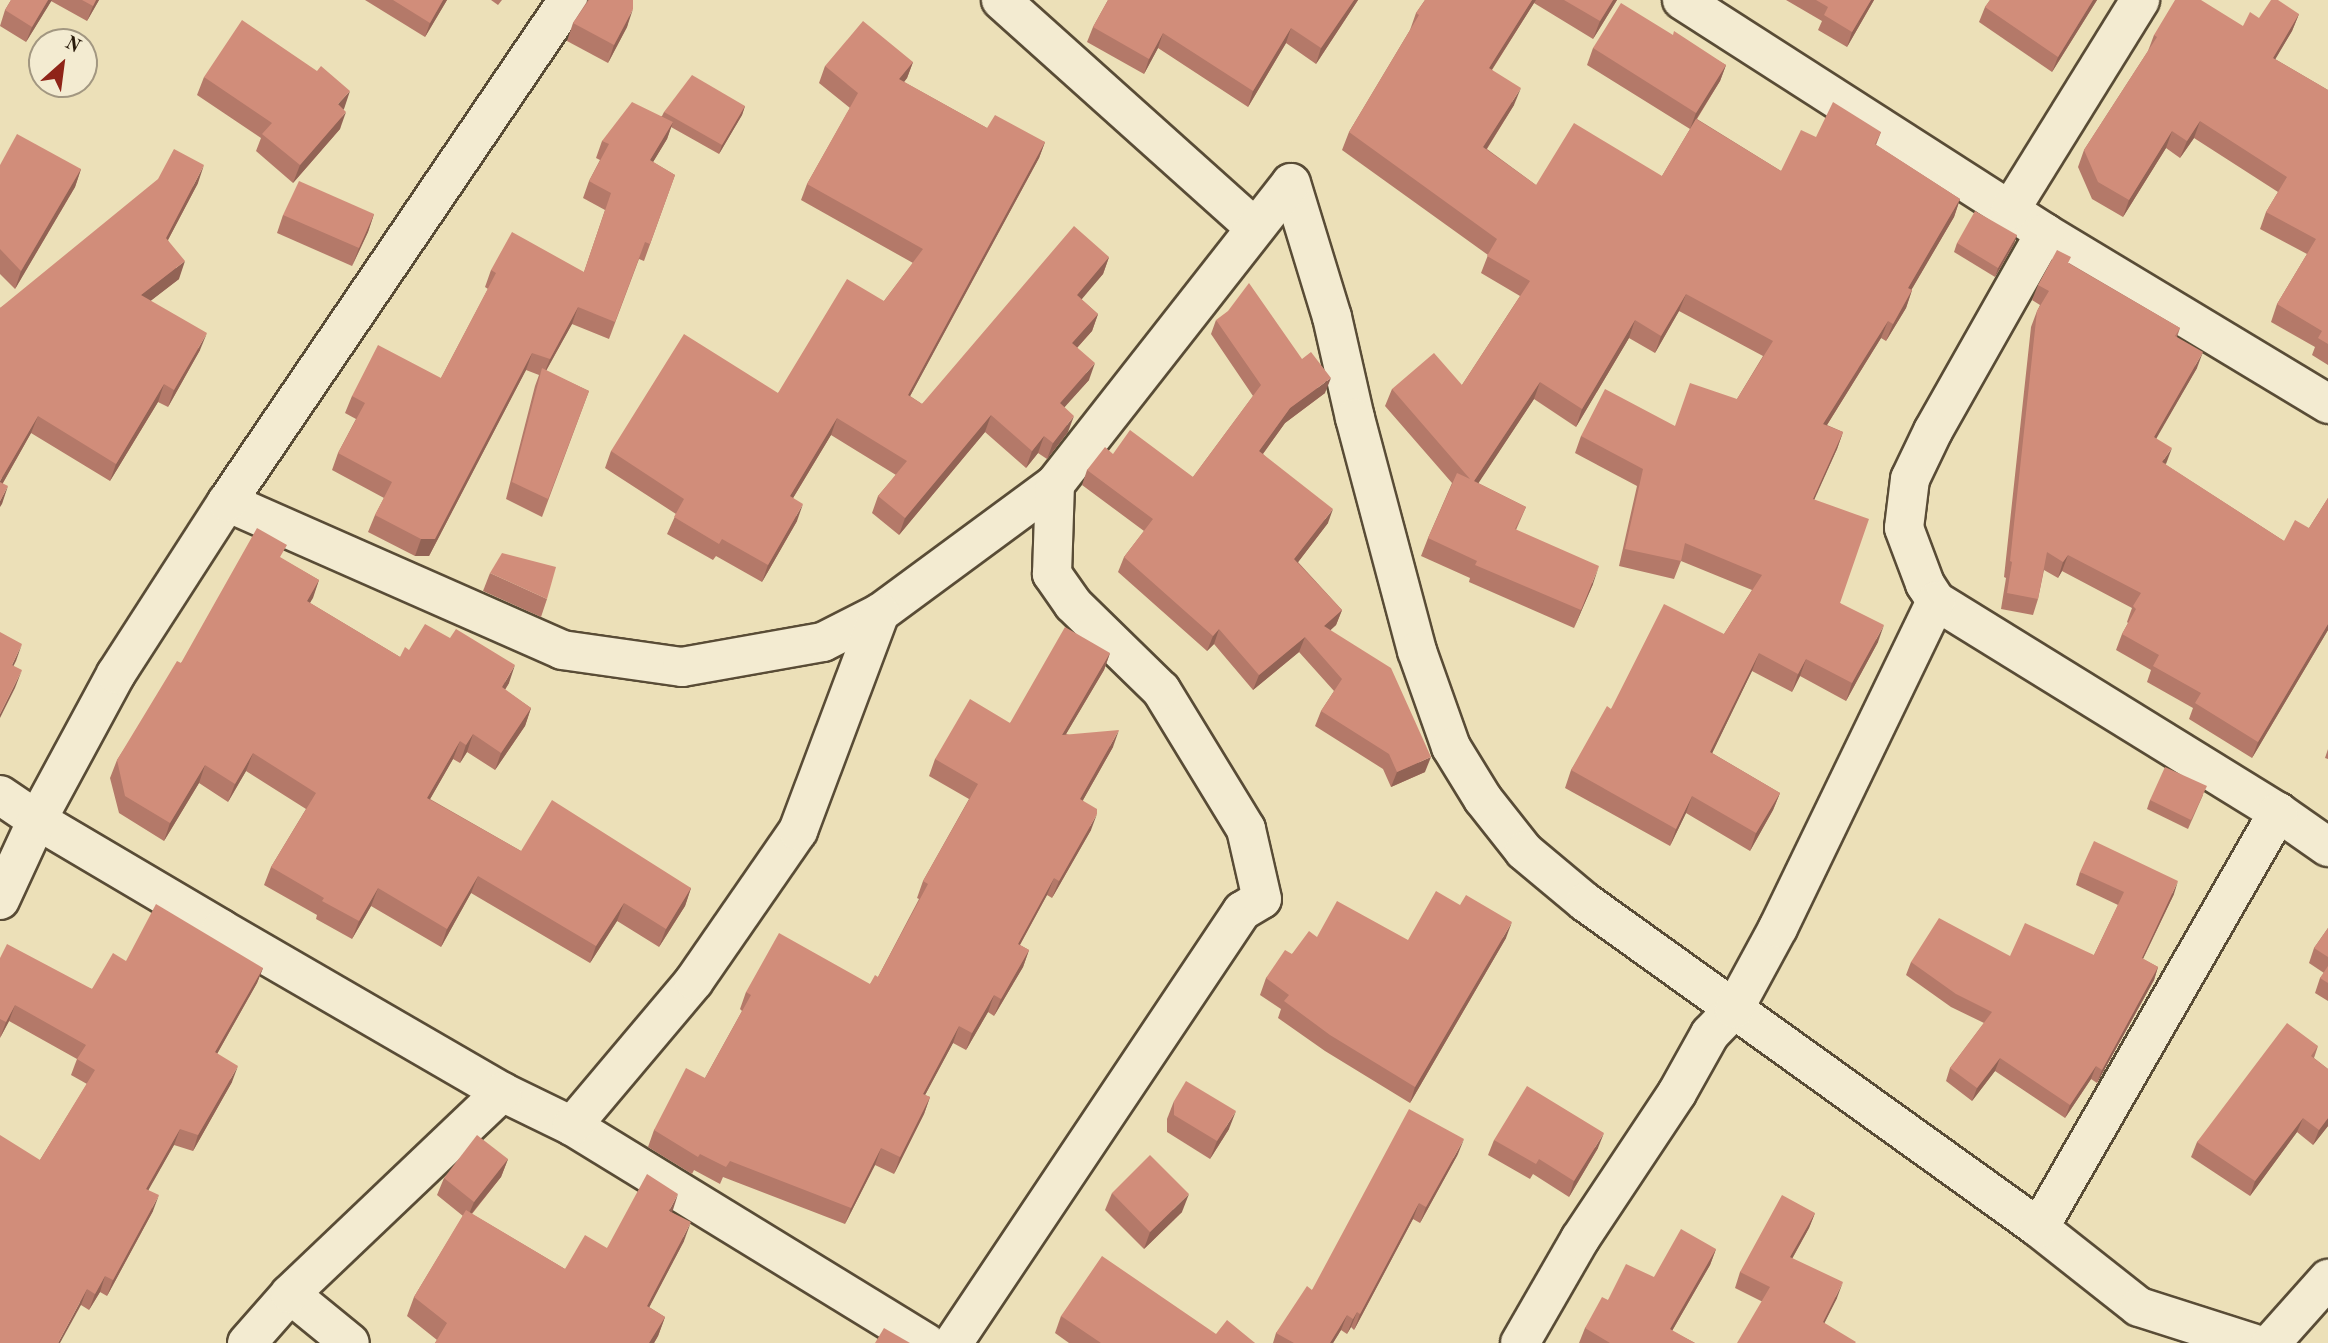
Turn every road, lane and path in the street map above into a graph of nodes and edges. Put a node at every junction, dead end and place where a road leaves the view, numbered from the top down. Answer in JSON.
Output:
{"nodes":[{"id":1,"x":568,"y":0,"type":"edge"},
{"id":2,"x":1001,"y":0,"type":"edge"},
{"id":3,"x":1682,"y":0,"type":"edge"},
{"id":4,"x":2140,"y":0,"type":"edge"},
{"id":5,"x":2010,"y":210,"type":"junction"},
{"id":6,"x":1255,"y":228,"type":"junction"},
{"id":7,"x":2045,"y":233,"type":"junction"},
{"id":8,"x":2328,"y":404,"type":"edge"},
{"id":9,"x":1055,"y":484,"type":"junction"},
{"id":10,"x":227,"y":502,"type":"junction"},
{"id":11,"x":1936,"y":601,"type":"junction"},
{"id":12,"x":880,"y":613,"type":"junction"},
{"id":13,"x":0,"y":795,"type":"edge"},
{"id":14,"x":2278,"y":812,"type":"junction"},
{"id":15,"x":37,"y":820,"type":"junction"},
{"id":16,"x":2328,"y":847,"type":"edge"},
{"id":17,"x":0,"y":900,"type":"edge"},
{"id":18,"x":1722,"y":1021,"type":"junction"},
{"id":19,"x":502,"y":1092,"type":"junction"},
{"id":20,"x":572,"y":1126,"type":"junction"},
{"id":21,"x":2039,"y":1228,"type":"junction"},
{"id":22,"x":2328,"y":1279,"type":"edge"},
{"id":23,"x":290,"y":1294,"type":"junction"},
{"id":24,"x":247,"y":1343,"type":"edge"},
{"id":25,"x":350,"y":1343,"type":"edge"},
{"id":26,"x":926,"y":1343,"type":"edge"},
{"id":27,"x":953,"y":1343,"type":"edge"},
{"id":28,"x":1520,"y":1343,"type":"edge"},
{"id":29,"x":2252,"y":1343,"type":"edge"},
{"id":30,"x":2271,"y":1343,"type":"edge"}],
"edges":[{"from":1,"to":10,"type":"street"},
{"from":2,"to":6,"type":"street"},
{"from":3,"to":5,"type":"street"},
{"from":4,"to":5,"type":"street"},
{"from":5,"to":7,"type":"street"},
{"from":6,"to":9,"type":"street"},
{"from":6,"to":18,"type":"street"},
{"from":7,"to":8,"type":"street"},
{"from":7,"to":11,"type":"street"},
{"from":9,"to":12,"type":"street"},
{"from":9,"to":27,"type":"street"},
{"from":10,"to":12,"type":"street"},
{"from":10,"to":15,"type":"street"},
{"from":11,"to":14,"type":"street"},
{"from":11,"to":18,"type":"street"},
{"from":12,"to":20,"type":"street"},
{"from":13,"to":15,"type":"street"},
{"from":14,"to":16,"type":"street"},
{"from":14,"to":21,"type":"street"},
{"from":15,"to":17,"type":"street"},
{"from":15,"to":19,"type":"street"},
{"from":18,"to":21,"type":"street"},
{"from":18,"to":28,"type":"street"},
{"from":19,"to":20,"type":"street"},
{"from":19,"to":23,"type":"street"},
{"from":20,"to":26,"type":"street"},
{"from":21,"to":29,"type":"street"},
{"from":22,"to":30,"type":"street"},
{"from":23,"to":24,"type":"street"},
{"from":23,"to":25,"type":"street"}]}
